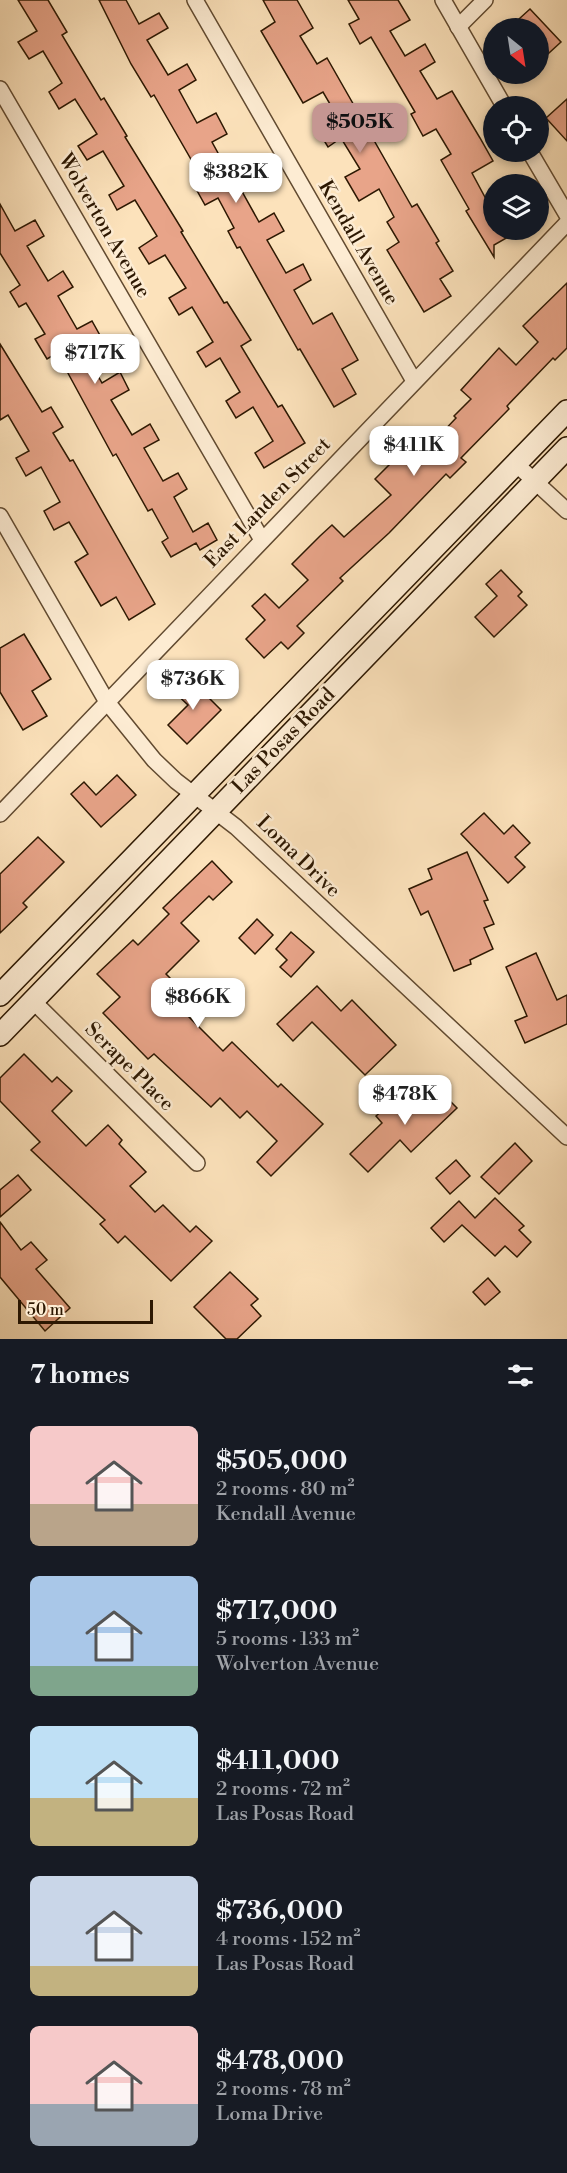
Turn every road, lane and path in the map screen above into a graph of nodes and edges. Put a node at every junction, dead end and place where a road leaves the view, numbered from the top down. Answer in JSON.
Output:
{"nodes":[{"id":1,"x":195,"y":0,"type":"edge"},
{"id":2,"x":443,"y":0,"type":"edge"},
{"id":3,"x":484,"y":0,"type":"edge"},
{"id":4,"x":458,"y":27,"type":"junction"},
{"id":5,"x":0,"y":89,"type":"edge"},
{"id":6,"x":498,"y":96,"type":"edge"},
{"id":7,"x":536,"y":162,"type":"edge"},
{"id":8,"x":567,"y":215,"type":"edge"},
{"id":9,"x":567,"y":223,"type":"edge"},
{"id":10,"x":414,"y":381,"type":"junction"},
{"id":11,"x":567,"y":411,"type":"edge"},
{"id":12,"x":567,"y":448,"type":"edge"},
{"id":13,"x":516,"y":464,"type":"junction"},
{"id":14,"x":535,"y":482,"type":"junction"},
{"id":15,"x":567,"y":511,"type":"edge"},
{"id":16,"x":0,"y":516,"type":"edge"},
{"id":17,"x":262,"y":540,"type":"junction"},
{"id":18,"x":107,"y":702,"type":"junction"},
{"id":19,"x":194,"y":795,"type":"junction"},
{"id":20,"x":215,"y":812,"type":"junction"},
{"id":21,"x":0,"y":814,"type":"edge"},
{"id":22,"x":0,"y":996,"type":"edge"},
{"id":23,"x":32,"y":1000,"type":"junction"},
{"id":24,"x":0,"y":1035,"type":"edge"},
{"id":25,"x":567,"y":1137,"type":"edge"},
{"id":26,"x":197,"y":1163,"type":"dead end"}],
"edges":[{"from":1,"to":10,"type":"street","name":"Kendall Avenue"},
{"from":2,"to":4,"type":"street"},
{"from":3,"to":4,"type":"street"},
{"from":4,"to":6,"type":"street"},
{"from":5,"to":17,"type":"street","name":"Wolverton Avenue"},
{"from":7,"to":8,"type":"street"},
{"from":9,"to":10,"type":"street","name":"East Landen Street"},
{"from":10,"to":17,"type":"street","name":"East Landen Street"},
{"from":11,"to":13,"type":"main road","name":"Las Posas Road"},
{"from":12,"to":14,"type":"main road","name":"Las Posas Road"},
{"from":13,"to":14,"type":"street"},
{"from":13,"to":19,"type":"main road","name":"Las Posas Road"},
{"from":14,"to":15,"type":"street"},
{"from":14,"to":20,"type":"main road","name":"Las Posas Road"},
{"from":16,"to":18,"type":"street","name":"Loma Drive"},
{"from":17,"to":18,"type":"street","name":"East Landen Street"},
{"from":18,"to":19,"type":"street","name":"Loma Drive"},
{"from":18,"to":21,"type":"street","name":"East Landen Street"},
{"from":19,"to":20,"type":"street","name":"Loma Drive"},
{"from":19,"to":22,"type":"main road","name":"Las Posas Road"},
{"from":20,"to":23,"type":"main road","name":"Las Posas Road"},
{"from":20,"to":25,"type":"street","name":"Loma Drive"},
{"from":23,"to":24,"type":"main road","name":"Las Posas Road"},
{"from":23,"to":26,"type":"street","name":"Serape Place"}]}
